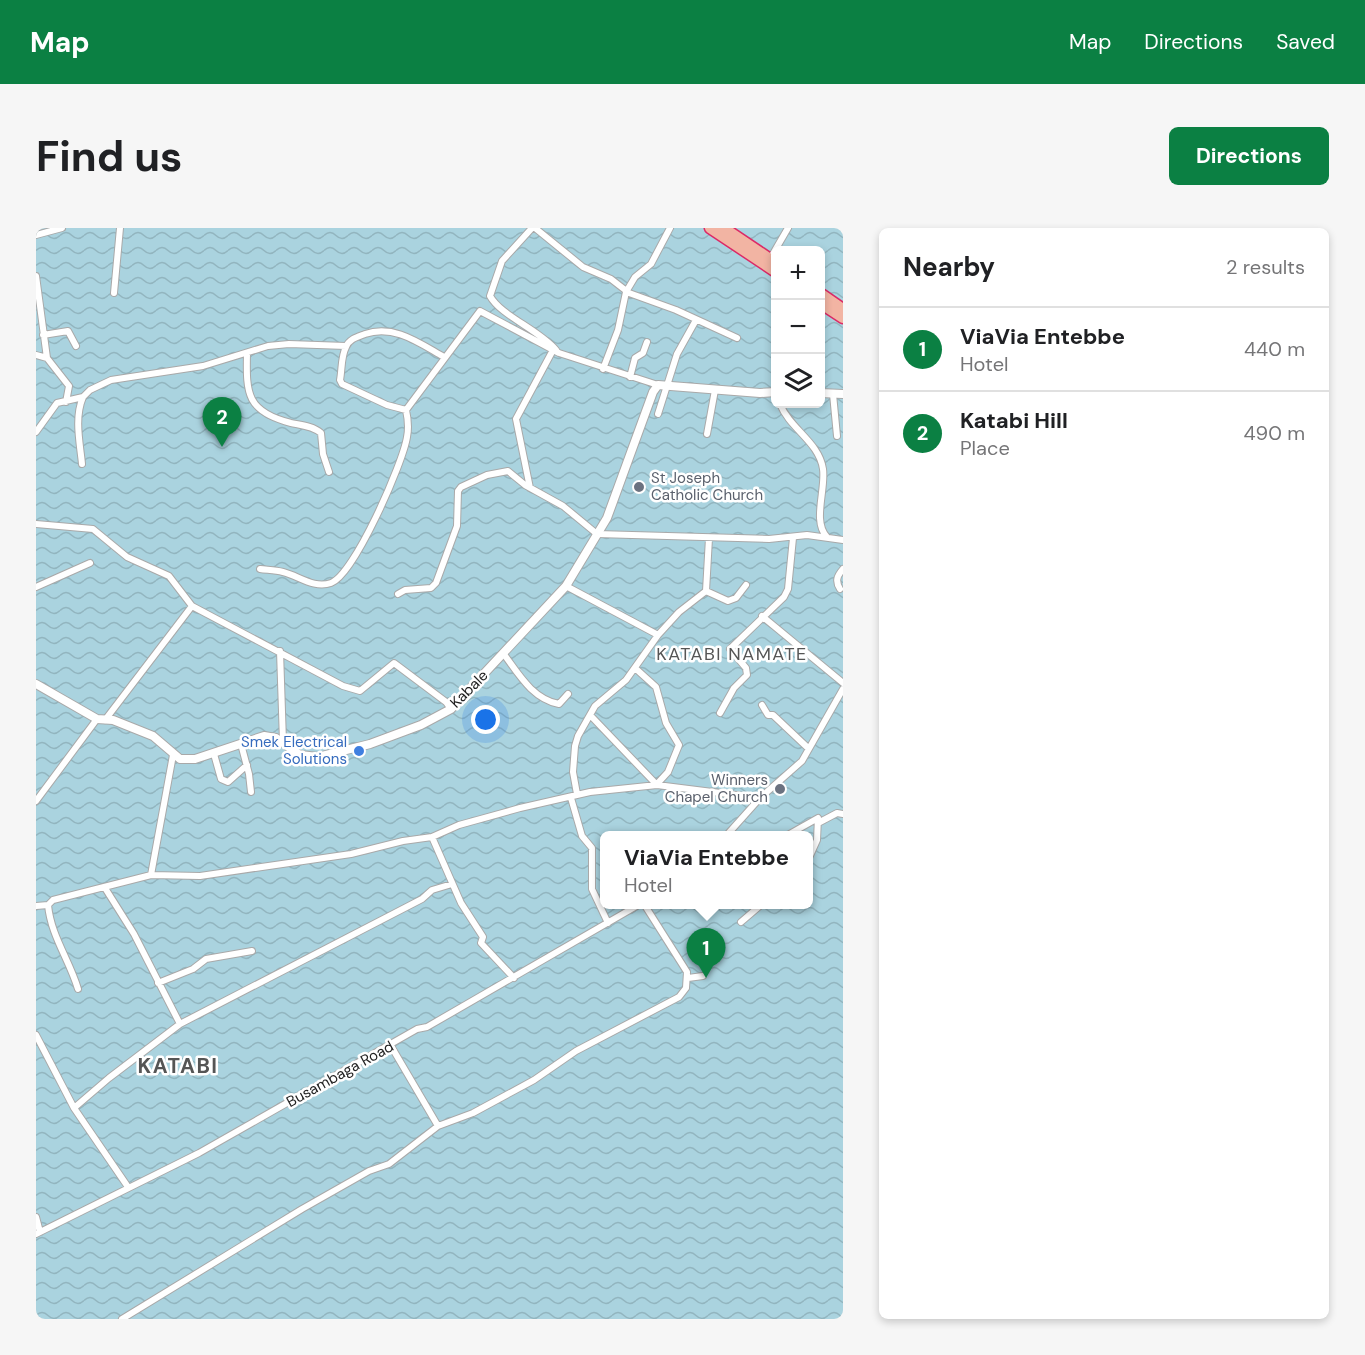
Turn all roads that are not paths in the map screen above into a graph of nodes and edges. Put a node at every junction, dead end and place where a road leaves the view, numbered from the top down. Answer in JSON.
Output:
{"nodes":[{"id":1,"x":62,"y":228,"type":"edge"},
{"id":2,"x":120,"y":228,"type":"edge"},
{"id":3,"x":534,"y":228,"type":"edge"},
{"id":4,"x":670,"y":228,"type":"edge"},
{"id":5,"x":710,"y":228,"type":"edge"},
{"id":6,"x":724,"y":228,"type":"edge"},
{"id":7,"x":788,"y":228,"type":"edge"},
{"id":8,"x":36,"y":235,"type":"edge"},
{"id":9,"x":779,"y":246,"type":"edge"},
{"id":10,"x":771,"y":260,"type":"edge"},
{"id":11,"x":771,"y":269,"type":"edge"},
{"id":12,"x":36,"y":276,"type":"edge"},
{"id":13,"x":626,"y":292,"type":"junction"},
{"id":14,"x":114,"y":293,"type":"dead end"},
{"id":15,"x":825,"y":296,"type":"edge"},
{"id":16,"x":825,"y":306,"type":"edge"},
{"id":17,"x":843,"y":309,"type":"edge"},
{"id":18,"x":843,"y":318,"type":"edge"},
{"id":19,"x":696,"y":320,"type":"junction"},
{"id":20,"x":43,"y":335,"type":"junction"},
{"id":21,"x":737,"y":338,"type":"dead end"},
{"id":22,"x":647,"y":342,"type":"dead end"},
{"id":23,"x":76,"y":346,"type":"dead end"},
{"id":24,"x":346,"y":346,"type":"junction"},
{"id":25,"x":556,"y":352,"type":"junction"},
{"id":26,"x":247,"y":354,"type":"junction"},
{"id":27,"x":36,"y":355,"type":"edge"},
{"id":28,"x":444,"y":357,"type":"junction"},
{"id":29,"x":47,"y":358,"type":"junction"},
{"id":30,"x":603,"y":369,"type":"junction"},
{"id":31,"x":630,"y":377,"type":"junction"},
{"id":32,"x":658,"y":385,"type":"junction"},
{"id":33,"x":668,"y":385,"type":"junction"},
{"id":34,"x":715,"y":390,"type":"junction"},
{"id":35,"x":771,"y":392,"type":"edge"},
{"id":36,"x":825,"y":393,"type":"edge"},
{"id":37,"x":833,"y":394,"type":"junction"},
{"id":38,"x":843,"y":394,"type":"edge"},
{"id":39,"x":83,"y":397,"type":"junction"},
{"id":40,"x":66,"y":402,"type":"junction"},
{"id":41,"x":782,"y":408,"type":"edge"},
{"id":42,"x":406,"y":410,"type":"junction"},
{"id":43,"x":658,"y":414,"type":"dead end"},
{"id":44,"x":36,"y":432,"type":"edge"},
{"id":45,"x":707,"y":434,"type":"dead end"},
{"id":46,"x":837,"y":436,"type":"dead end"},
{"id":47,"x":82,"y":464,"type":"dead end"},
{"id":48,"x":329,"y":472,"type":"dead end"},
{"id":49,"x":530,"y":488,"type":"junction"},
{"id":50,"x":820,"y":516,"type":"junction"},
{"id":51,"x":36,"y":524,"type":"edge"},
{"id":52,"x":597,"y":534,"type":"junction"},
{"id":53,"x":807,"y":536,"type":"junction"},
{"id":54,"x":793,"y":537,"type":"junction"},
{"id":55,"x":827,"y":537,"type":"junction"},
{"id":56,"x":709,"y":538,"type":"junction"},
{"id":57,"x":843,"y":540,"type":"edge"},
{"id":58,"x":90,"y":563,"type":"dead end"},
{"id":59,"x":260,"y":569,"type":"dead end"},
{"id":60,"x":843,"y":570,"type":"edge"},
{"id":61,"x":746,"y":585,"type":"dead end"},
{"id":62,"x":566,"y":586,"type":"junction"},
{"id":63,"x":36,"y":587,"type":"edge"},
{"id":64,"x":840,"y":589,"type":"dead end"},
{"id":65,"x":706,"y":591,"type":"junction"},
{"id":66,"x":398,"y":594,"type":"dead end"},
{"id":67,"x":192,"y":606,"type":"junction"},
{"id":68,"x":762,"y":616,"type":"junction"},
{"id":69,"x":658,"y":635,"type":"junction"},
{"id":70,"x":279,"y":651,"type":"junction"},
{"id":71,"x":503,"y":653,"type":"junction"},
{"id":72,"x":635,"y":668,"type":"junction"},
{"id":73,"x":843,"y":683,"type":"edge"},
{"id":74,"x":36,"y":684,"type":"edge"},
{"id":75,"x":843,"y":689,"type":"edge"},
{"id":76,"x":568,"y":694,"type":"dead end"},
{"id":77,"x":762,"y":705,"type":"dead end"},
{"id":78,"x":451,"y":709,"type":"junction"},
{"id":79,"x":720,"y":713,"type":"dead end"},
{"id":80,"x":590,"y":715,"type":"junction"},
{"id":81,"x":101,"y":720,"type":"junction"},
{"id":82,"x":283,"y":742,"type":"junction"},
{"id":83,"x":241,"y":744,"type":"junction"},
{"id":84,"x":808,"y":748,"type":"junction"},
{"id":85,"x":214,"y":754,"type":"junction"},
{"id":86,"x":173,"y":755,"type":"junction"},
{"id":87,"x":247,"y":765,"type":"junction"},
{"id":88,"x":657,"y":784,"type":"junction"},
{"id":89,"x":251,"y":792,"type":"dead end"},
{"id":90,"x":574,"y":796,"type":"junction"},
{"id":91,"x":760,"y":798,"type":"junction"},
{"id":92,"x":36,"y":801,"type":"edge"},
{"id":93,"x":843,"y":814,"type":"edge"},
{"id":94,"x":820,"y":822,"type":"junction"},
{"id":95,"x":730,"y":831,"type":"edge"},
{"id":96,"x":794,"y":831,"type":"edge"},
{"id":97,"x":432,"y":837,"type":"junction"},
{"id":98,"x":813,"y":849,"type":"edge"},
{"id":99,"x":151,"y":875,"type":"junction"},
{"id":100,"x":452,"y":884,"type":"junction"},
{"id":101,"x":105,"y":888,"type":"junction"},
{"id":102,"x":48,"y":905,"type":"junction"},
{"id":103,"x":36,"y":906,"type":"edge"},
{"id":104,"x":600,"y":906,"type":"edge"},
{"id":105,"x":601,"y":909,"type":"edge"},
{"id":106,"x":633,"y":909,"type":"edge"},
{"id":107,"x":645,"y":909,"type":"edge"},
{"id":108,"x":756,"y":909,"type":"edge"},
{"id":109,"x":741,"y":922,"type":"dead end"},
{"id":110,"x":608,"y":923,"type":"junction"},
{"id":111,"x":252,"y":951,"type":"dead end"},
{"id":112,"x":703,"y":976,"type":"dead end"},
{"id":113,"x":514,"y":978,"type":"junction"},
{"id":114,"x":688,"y":978,"type":"junction"},
{"id":115,"x":158,"y":983,"type":"junction"},
{"id":116,"x":78,"y":989,"type":"dead end"},
{"id":117,"x":180,"y":1023,"type":"junction"},
{"id":118,"x":36,"y":1035,"type":"edge"},
{"id":119,"x":391,"y":1046,"type":"junction"},
{"id":120,"x":74,"y":1108,"type":"junction"},
{"id":121,"x":438,"y":1126,"type":"junction"},
{"id":122,"x":128,"y":1187,"type":"junction"},
{"id":123,"x":36,"y":1217,"type":"edge"},
{"id":124,"x":38,"y":1233,"type":"edge"},
{"id":125,"x":122,"y":1319,"type":"edge"}],
"edges":[{"from":1,"to":8,"type":"street"},
{"from":2,"to":14,"type":"street"},
{"from":3,"to":13,"type":"street"},
{"from":3,"to":25,"type":"street"},
{"from":4,"to":13,"type":"street"},
{"from":5,"to":11,"type":"highway"},
{"from":6,"to":10,"type":"highway"},
{"from":7,"to":9,"type":"street"},
{"from":12,"to":20,"type":"street"},
{"from":13,"to":19,"type":"street"},
{"from":13,"to":30,"type":"street"},
{"from":15,"to":17,"type":"highway"},
{"from":16,"to":18,"type":"highway"},
{"from":19,"to":21,"type":"street"},
{"from":19,"to":33,"type":"street"},
{"from":20,"to":23,"type":"street"},
{"from":20,"to":29,"type":"street"},
{"from":22,"to":31,"type":"street"},
{"from":24,"to":26,"type":"street"},
{"from":24,"to":28,"type":"street"},
{"from":24,"to":42,"type":"street"},
{"from":25,"to":28,"type":"street"},
{"from":25,"to":30,"type":"street"},
{"from":25,"to":49,"type":"street"},
{"from":26,"to":39,"type":"street"},
{"from":26,"to":48,"type":"street"},
{"from":27,"to":29,"type":"street"},
{"from":28,"to":42,"type":"street"},
{"from":29,"to":40,"type":"street"},
{"from":30,"to":31,"type":"street"},
{"from":31,"to":32,"type":"street"},
{"from":32,"to":33,"type":"street"},
{"from":32,"to":52,"type":"street","name":"Kabale"},
{"from":33,"to":34,"type":"street"},
{"from":33,"to":43,"type":"street"},
{"from":34,"to":35,"type":"street"},
{"from":34,"to":45,"type":"street"},
{"from":36,"to":37,"type":"street"},
{"from":37,"to":38,"type":"street"},
{"from":37,"to":46,"type":"street"},
{"from":39,"to":40,"type":"street"},
{"from":39,"to":47,"type":"street"},
{"from":40,"to":44,"type":"street"},
{"from":41,"to":50,"type":"street"},
{"from":42,"to":59,"type":"street"},
{"from":49,"to":52,"type":"street"},
{"from":49,"to":66,"type":"street"},
{"from":50,"to":53,"type":"street"},
{"from":50,"to":55,"type":"street"},
{"from":51,"to":67,"type":"street"},
{"from":52,"to":56,"type":"street"},
{"from":52,"to":62,"type":"street","name":"Kabale"},
{"from":53,"to":54,"type":"street"},
{"from":53,"to":55,"type":"street"},
{"from":54,"to":56,"type":"street"},
{"from":54,"to":68,"type":"street"},
{"from":55,"to":57,"type":"street"},
{"from":56,"to":65,"type":"street"},
{"from":58,"to":63,"type":"street"},
{"from":60,"to":64,"type":"street"},
{"from":61,"to":65,"type":"street"},
{"from":62,"to":69,"type":"street"},
{"from":62,"to":71,"type":"street","name":"Kabale"},
{"from":65,"to":69,"type":"street"},
{"from":67,"to":70,"type":"street"},
{"from":67,"to":81,"type":"street"},
{"from":68,"to":73,"type":"street"},
{"from":68,"to":79,"type":"street"},
{"from":69,"to":72,"type":"street"},
{"from":70,"to":78,"type":"street"},
{"from":70,"to":82,"type":"street"},
{"from":71,"to":76,"type":"street"},
{"from":71,"to":78,"type":"street","name":"Kabale"},
{"from":72,"to":80,"type":"street"},
{"from":72,"to":88,"type":"street"},
{"from":74,"to":81,"type":"street"},
{"from":75,"to":84,"type":"street"},
{"from":77,"to":84,"type":"street"},
{"from":78,"to":82,"type":"street","name":"Kabale"},
{"from":80,"to":88,"type":"street"},
{"from":80,"to":90,"type":"street"},
{"from":81,"to":86,"type":"street"},
{"from":81,"to":92,"type":"street"},
{"from":82,"to":83,"type":"street","name":"Kabale"},
{"from":83,"to":85,"type":"street","name":"Kabale"},
{"from":83,"to":87,"type":"street"},
{"from":84,"to":91,"type":"street"},
{"from":85,"to":86,"type":"street","name":"Kabale"},
{"from":85,"to":87,"type":"street"},
{"from":86,"to":99,"type":"street"},
{"from":87,"to":89,"type":"street"},
{"from":88,"to":90,"type":"street"},
{"from":88,"to":91,"type":"street"},
{"from":90,"to":97,"type":"street"},
{"from":90,"to":104,"type":"street"},
{"from":91,"to":95,"type":"street"},
{"from":93,"to":94,"type":"street"},
{"from":94,"to":96,"type":"street"},
{"from":94,"to":98,"type":"street"},
{"from":97,"to":99,"type":"street"},
{"from":97,"to":100,"type":"street"},
{"from":99,"to":101,"type":"street"},
{"from":100,"to":113,"type":"street"},
{"from":100,"to":117,"type":"street"},
{"from":101,"to":102,"type":"street"},
{"from":101,"to":115,"type":"street"},
{"from":102,"to":103,"type":"street"},
{"from":102,"to":116,"type":"street"},
{"from":105,"to":110,"type":"street"},
{"from":106,"to":110,"type":"street","name":"Busambaga Road"},
{"from":107,"to":114,"type":"street"},
{"from":108,"to":109,"type":"street"},
{"from":110,"to":113,"type":"street","name":"Busambaga Road"},
{"from":111,"to":115,"type":"street"},
{"from":112,"to":114,"type":"street"},
{"from":113,"to":119,"type":"street","name":"Busambaga Road"},
{"from":114,"to":121,"type":"street"},
{"from":115,"to":117,"type":"street"},
{"from":117,"to":120,"type":"street"},
{"from":118,"to":120,"type":"street"},
{"from":119,"to":121,"type":"street"},
{"from":119,"to":122,"type":"street","name":"Busambaga Road"},
{"from":120,"to":122,"type":"street"},
{"from":121,"to":125,"type":"street"},
{"from":122,"to":124,"type":"street","name":"Busambaga Road"},
{"from":123,"to":124,"type":"street"}]}
